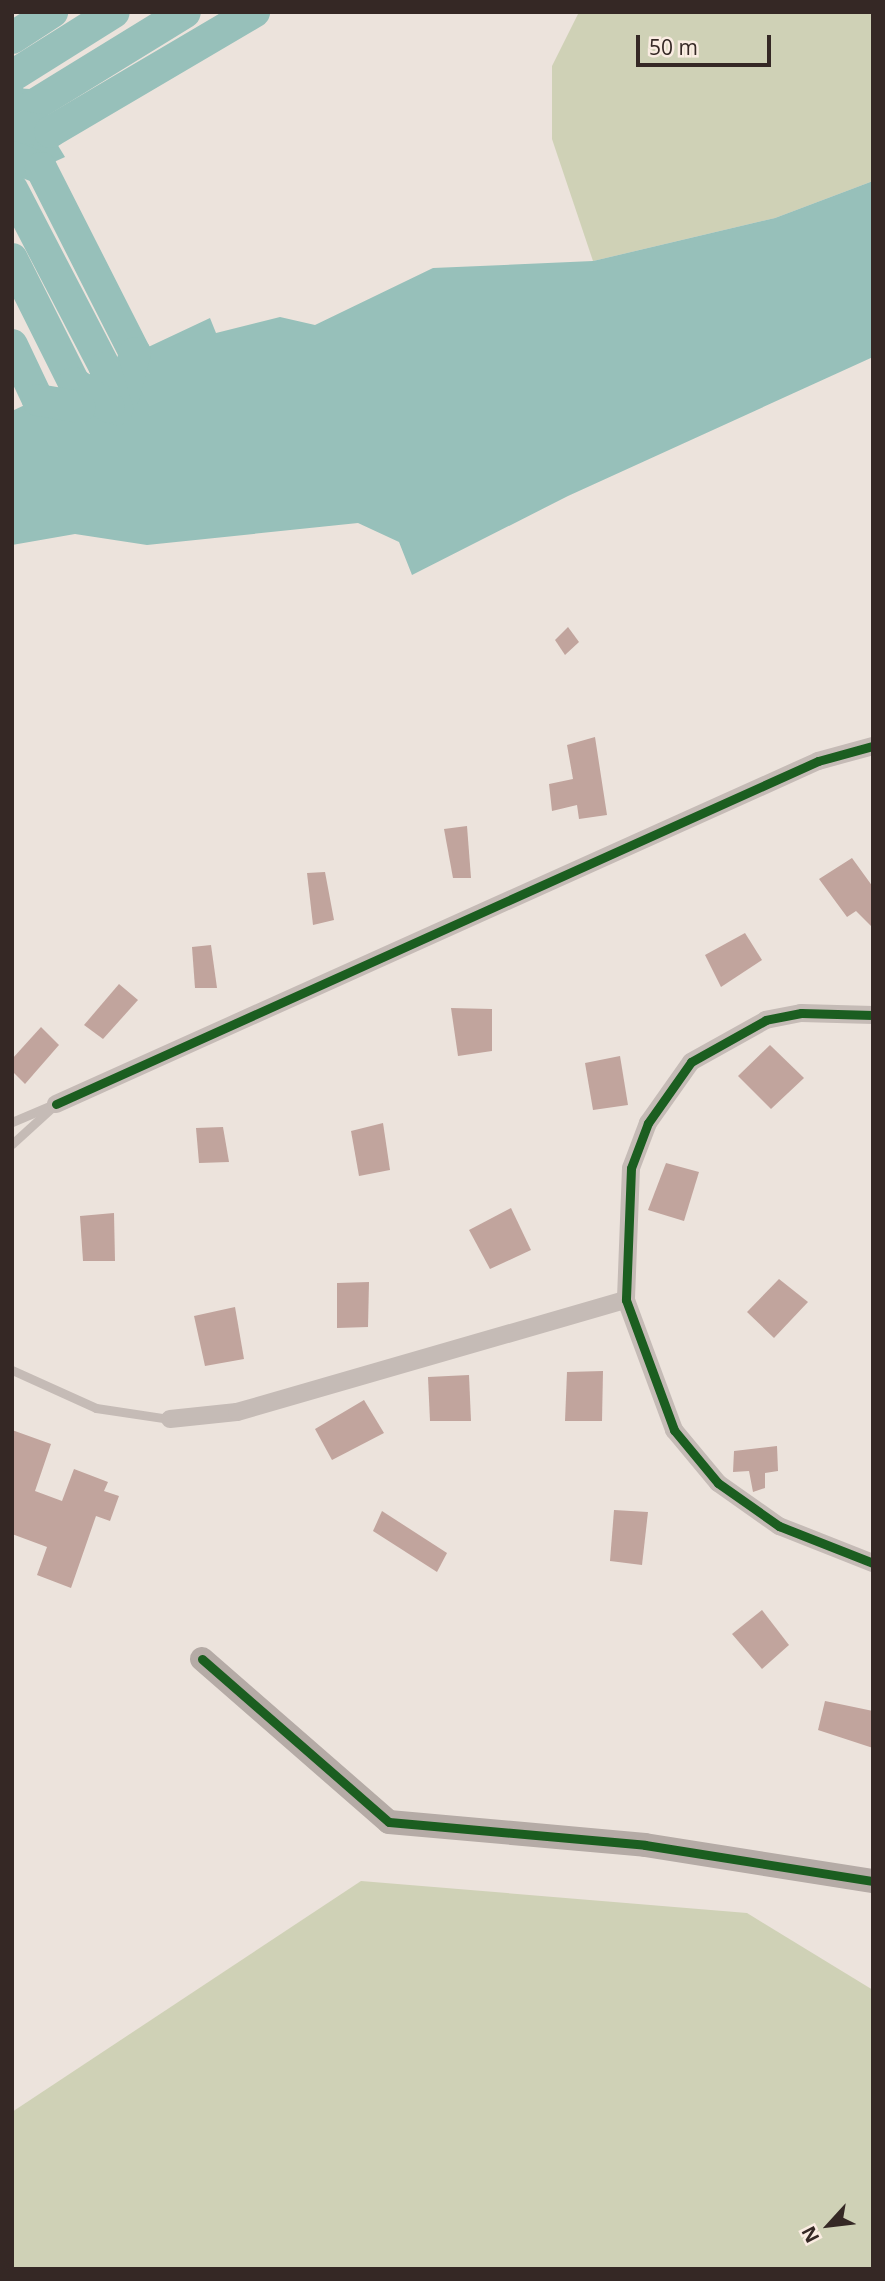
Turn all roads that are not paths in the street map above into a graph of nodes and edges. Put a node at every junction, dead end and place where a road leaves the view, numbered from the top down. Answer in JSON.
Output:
{"nodes":[{"id":1,"x":873,"y":746,"type":"edge"},
{"id":2,"x":873,"y":1015,"type":"edge"},
{"id":3,"x":56,"y":1104,"type":"junction"},
{"id":4,"x":12,"y":1122,"type":"edge"},
{"id":5,"x":12,"y":1144,"type":"edge"},
{"id":6,"x":625,"y":1300,"type":"junction"},
{"id":7,"x":12,"y":1370,"type":"edge"},
{"id":8,"x":170,"y":1419,"type":"joint"},
{"id":9,"x":873,"y":1563,"type":"edge"},
{"id":10,"x":202,"y":1659,"type":"dead end"},
{"id":11,"x":873,"y":1881,"type":"edge"}],
"edges":[{"from":1,"to":3,"type":"street"},
{"from":2,"to":6,"type":"street"},
{"from":3,"to":4,"type":"lane"},
{"from":3,"to":5,"type":"lane"},
{"from":6,"to":8,"type":"street"},
{"from":6,"to":9,"type":"street"},
{"from":7,"to":8,"type":"lane"},
{"from":10,"to":11,"type":"street"}]}
